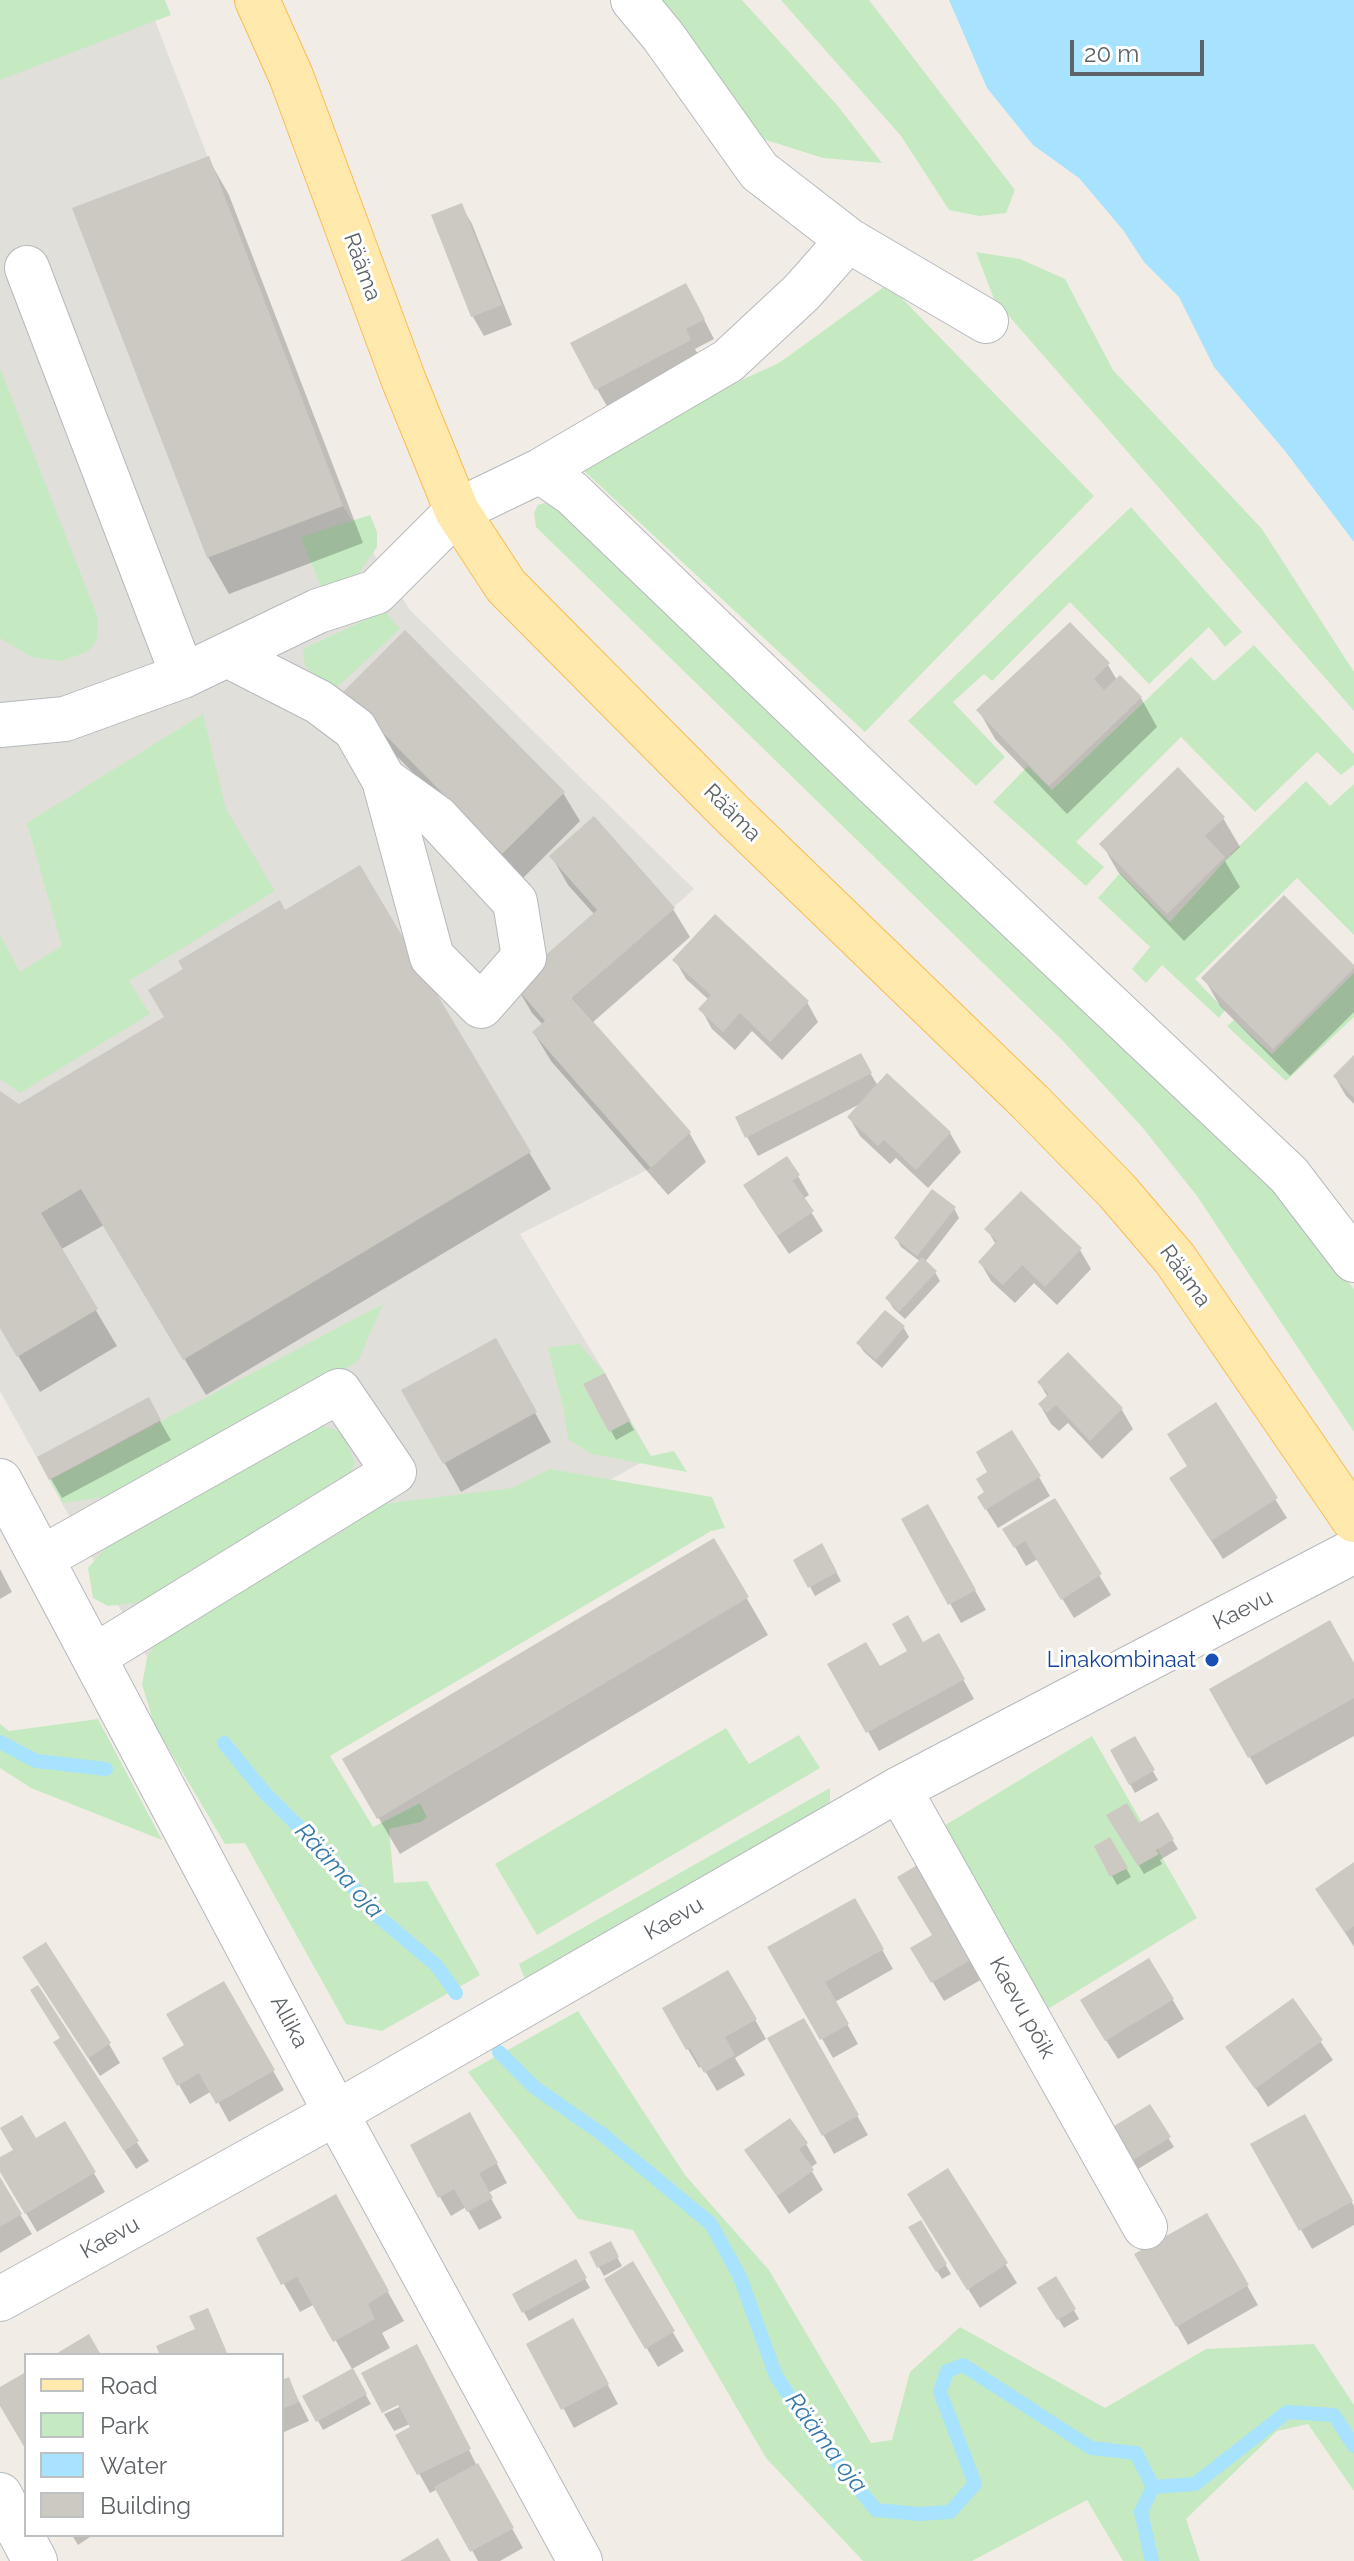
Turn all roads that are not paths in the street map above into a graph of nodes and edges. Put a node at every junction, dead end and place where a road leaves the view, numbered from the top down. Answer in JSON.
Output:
{"nodes":[{"id":1,"x":633,"y":0,"type":"edge"},
{"id":2,"x":261,"y":4,"type":"edge"},
{"id":3,"x":848,"y":240,"type":"junction"},
{"id":4,"x":27,"y":268,"type":"dead end"},
{"id":5,"x":986,"y":321,"type":"dead end"},
{"id":6,"x":540,"y":471,"type":"junction"},
{"id":7,"x":457,"y":511,"type":"junction"},
{"id":8,"x":227,"y":655,"type":"junction"},
{"id":9,"x":183,"y":676,"type":"junction"},
{"id":10,"x":0,"y":725,"type":"edge"},
{"id":11,"x":384,"y":780,"type":"junction"},
{"id":12,"x":1354,"y":1260,"type":"edge"},
{"id":13,"x":0,"y":1481,"type":"edge"},
{"id":14,"x":1354,"y":1520,"type":"edge"},
{"id":15,"x":1354,"y":1551,"type":"edge"},
{"id":16,"x":42,"y":1558,"type":"junction"},
{"id":17,"x":95,"y":1656,"type":"junction"},
{"id":18,"x":899,"y":1789,"type":"junction"},
{"id":19,"x":336,"y":2113,"type":"junction"},
{"id":20,"x":1145,"y":2227,"type":"dead end"},
{"id":21,"x":0,"y":2299,"type":"edge"},
{"id":22,"x":0,"y":2495,"type":"edge"},
{"id":23,"x":35,"y":2561,"type":"edge"},
{"id":24,"x":580,"y":2561,"type":"edge"}],
"edges":[{"from":1,"to":3,"type":"street"},
{"from":2,"to":7,"type":"main road","name":"Rääma"},
{"from":3,"to":5,"type":"street"},
{"from":3,"to":6,"type":"street"},
{"from":4,"to":9,"type":"street"},
{"from":6,"to":7,"type":"street"},
{"from":6,"to":12,"type":"street"},
{"from":7,"to":8,"type":"street"},
{"from":7,"to":14,"type":"main road","name":"Rääma"},
{"from":8,"to":9,"type":"street"},
{"from":8,"to":11,"type":"street"},
{"from":9,"to":10,"type":"street"},
{"from":11,"to":11,"type":"street"},
{"from":13,"to":16,"type":"street","name":"Allika"},
{"from":15,"to":18,"type":"street","name":"Kaevu"},
{"from":16,"to":17,"type":"street","name":"Allika"},
{"from":16,"to":17,"type":"street"},
{"from":17,"to":19,"type":"street","name":"Allika"},
{"from":18,"to":19,"type":"street","name":"Kaevu"},
{"from":18,"to":20,"type":"street","name":"Kaevu põik"},
{"from":19,"to":21,"type":"street","name":"Kaevu"},
{"from":19,"to":24,"type":"street","name":"Allika"},
{"from":22,"to":23,"type":"street"}]}
